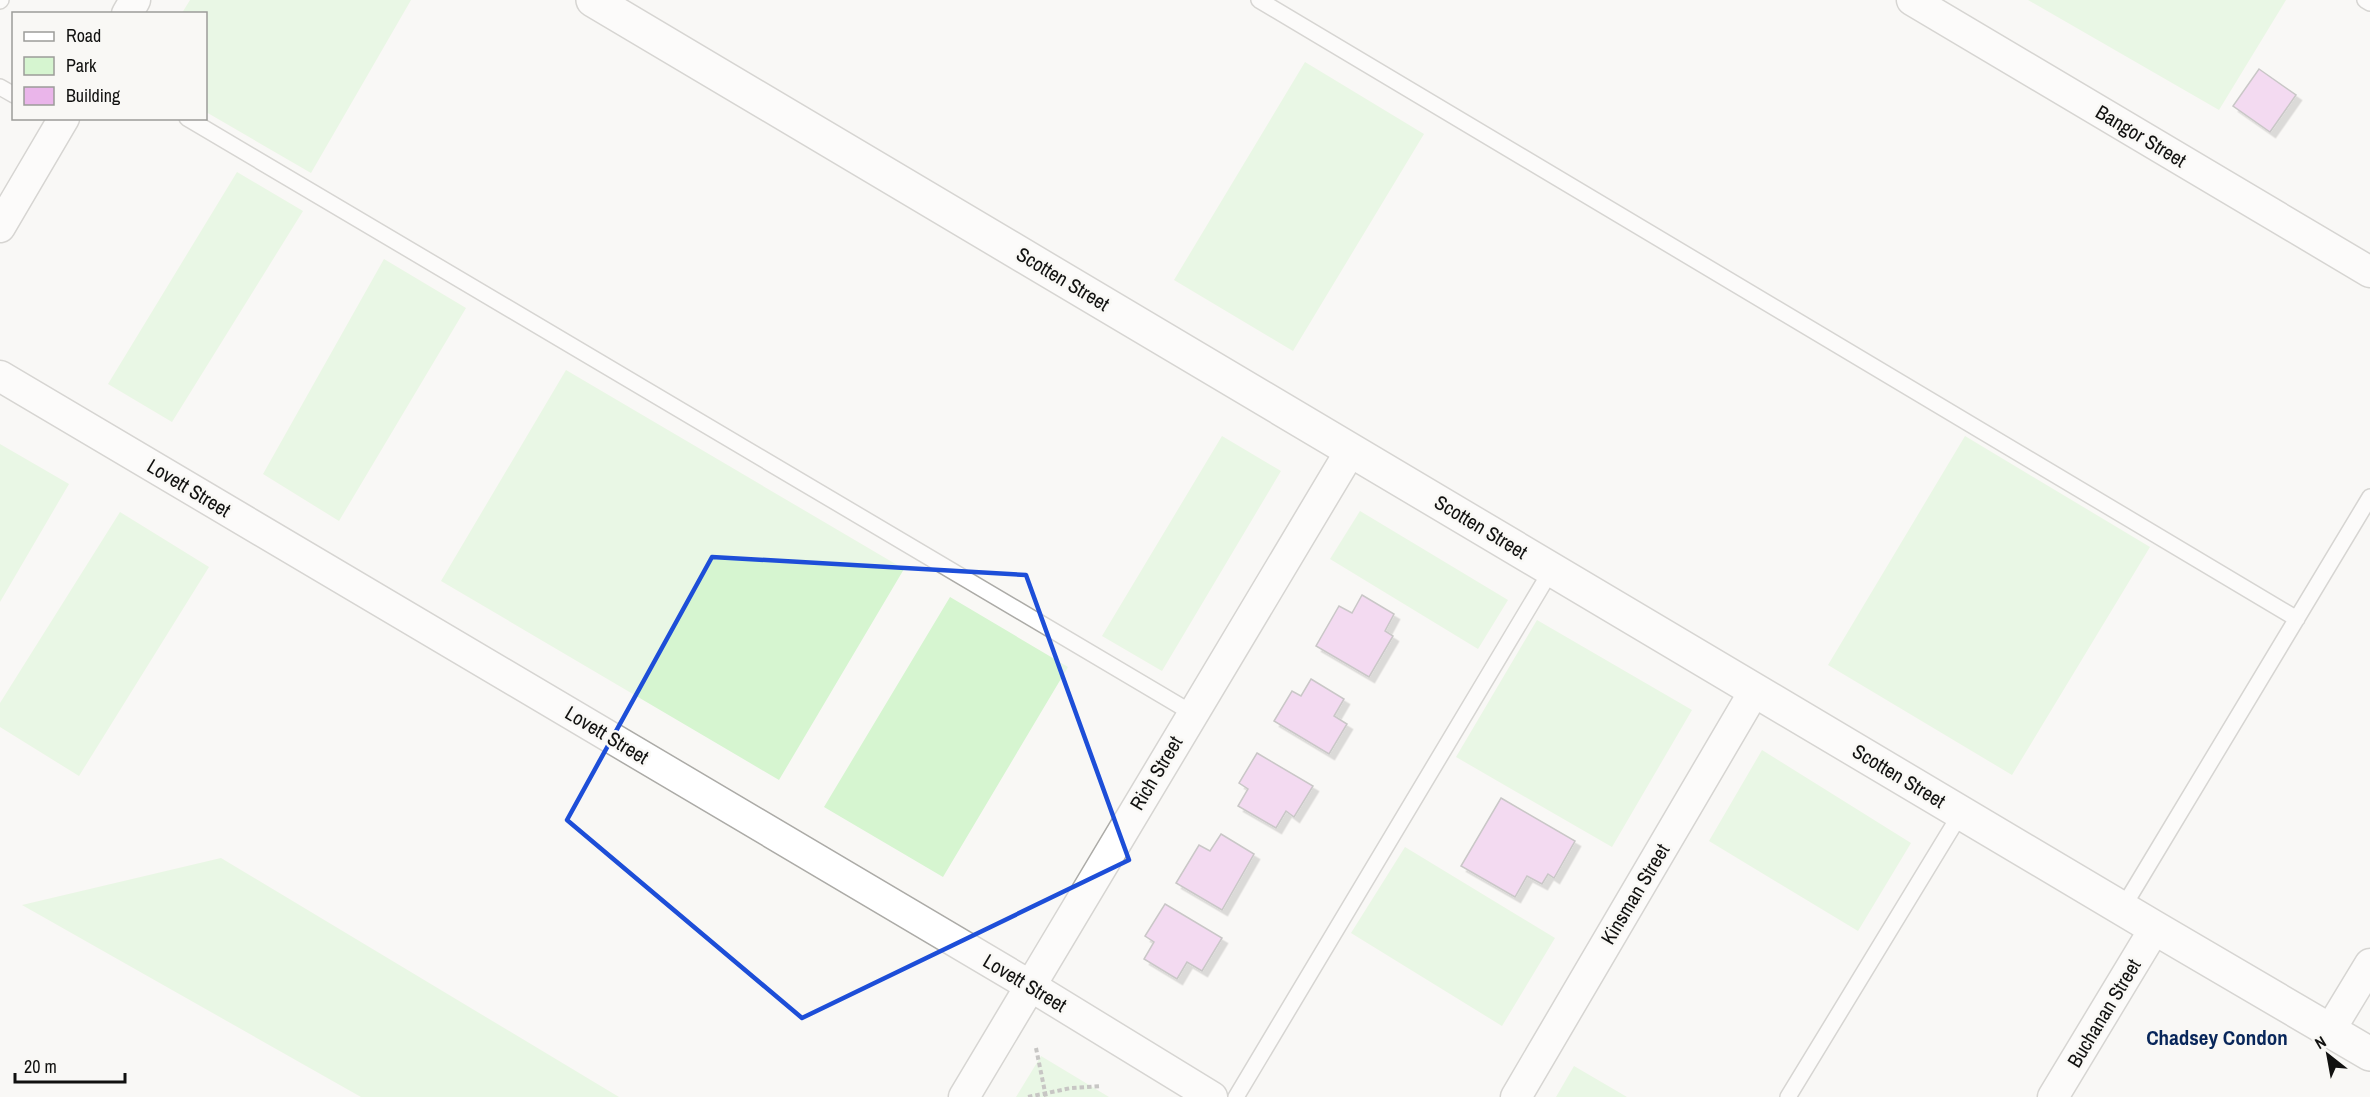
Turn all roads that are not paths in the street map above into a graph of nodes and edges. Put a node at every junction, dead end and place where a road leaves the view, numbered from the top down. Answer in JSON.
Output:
{"nodes":[{"id":1,"x":593,"y":0,"type":"edge"},
{"id":2,"x":1259,"y":0,"type":"edge"},
{"id":3,"x":1912,"y":0,"type":"edge"},
{"id":4,"x":2365,"y":0,"type":"edge"},
{"id":5,"x":2370,"y":3,"type":"edge"},
{"id":6,"x":627,"y":9,"type":"edge"},
{"id":7,"x":59,"y":120,"type":"edge"},
{"id":8,"x":190,"y":120,"type":"edge"},
{"id":9,"x":0,"y":227,"type":"edge"},
{"id":10,"x":2370,"y":272,"type":"edge"},
{"id":11,"x":0,"y":376,"type":"edge"},
{"id":12,"x":1351,"y":450,"type":"junction"},
{"id":13,"x":2370,"y":497,"type":"edge"},
{"id":14,"x":1552,"y":569,"type":"junction"},
{"id":15,"x":2297,"y":619,"type":"junction"},
{"id":16,"x":1755,"y":690,"type":"junction"},
{"id":17,"x":1192,"y":713,"type":"junction"},
{"id":18,"x":1961,"y":813,"type":"junction"},
{"id":19,"x":2122,"y":909,"type":"junction"},
{"id":20,"x":2155,"y":928,"type":"junction"},
{"id":21,"x":2370,"y":964,"type":"edge"},
{"id":22,"x":1029,"y":985,"type":"junction"},
{"id":23,"x":2330,"y":1030,"type":"junction"},
{"id":24,"x":2370,"y":1053,"type":"edge"},
{"id":25,"x":964,"y":1097,"type":"edge"},
{"id":26,"x":1212,"y":1097,"type":"edge"},
{"id":27,"x":1236,"y":1097,"type":"edge"},
{"id":28,"x":1516,"y":1097,"type":"edge"},
{"id":29,"x":1788,"y":1097,"type":"edge"},
{"id":30,"x":2054,"y":1097,"type":"edge"}],
"edges":[{"from":1,"to":6,"type":"street","name":"Scotten Street"},
{"from":2,"to":15,"type":"lane"},
{"from":3,"to":10,"type":"street","name":"Bangor Street"},
{"from":4,"to":5,"type":"lane"},
{"from":6,"to":12,"type":"street","name":"Scotten Street"},
{"from":7,"to":9,"type":"street"},
{"from":8,"to":17,"type":"lane"},
{"from":11,"to":22,"type":"street","name":"Lovett Street"},
{"from":12,"to":14,"type":"street","name":"Scotten Street"},
{"from":12,"to":17,"type":"street","name":"Rich Street"},
{"from":13,"to":15,"type":"lane"},
{"from":14,"to":16,"type":"street","name":"Scotten Street"},
{"from":14,"to":27,"type":"lane"},
{"from":15,"to":19,"type":"lane"},
{"from":16,"to":18,"type":"street","name":"Scotten Street"},
{"from":16,"to":28,"type":"street","name":"Kinsman Street"},
{"from":17,"to":22,"type":"street","name":"Rich Street"},
{"from":18,"to":19,"type":"street","name":"Scotten Street"},
{"from":18,"to":29,"type":"lane"},
{"from":19,"to":20,"type":"street","name":"Scotten Street"},
{"from":20,"to":23,"type":"street","name":"Scotten Street"},
{"from":20,"to":30,"type":"street","name":"Buchanan Street"},
{"from":21,"to":23,"type":"street"},
{"from":22,"to":25,"type":"street","name":"Rich Street"},
{"from":22,"to":26,"type":"street","name":"Lovett Street"},
{"from":23,"to":24,"type":"street","name":"Scotten Street"}]}
